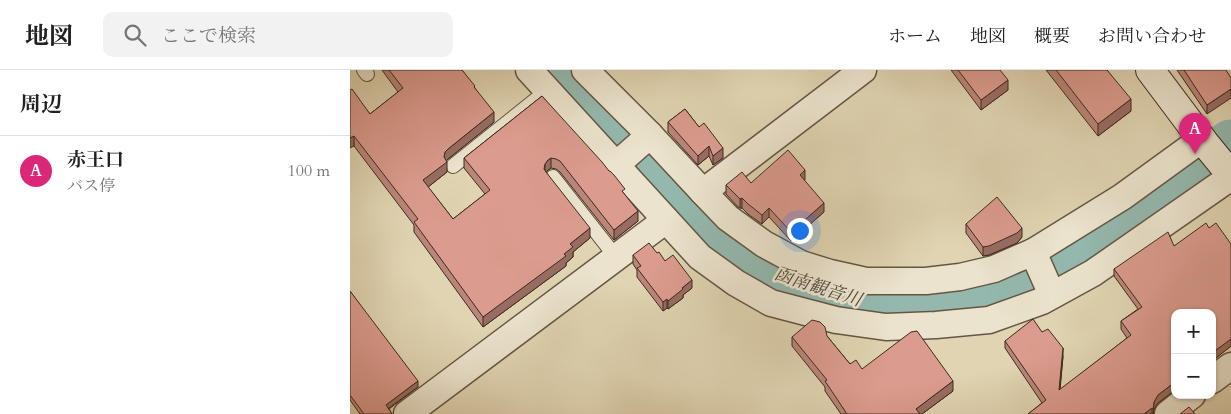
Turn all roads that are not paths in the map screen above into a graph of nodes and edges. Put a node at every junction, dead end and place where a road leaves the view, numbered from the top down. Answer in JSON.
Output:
{"nodes":[{"id":1,"x":529,"y":70,"type":"edge"},
{"id":2,"x":585,"y":70,"type":"edge"},
{"id":3,"x":1150,"y":70,"type":"edge"},
{"id":4,"x":859,"y":71,"type":"edge"},
{"id":5,"x":548,"y":90,"type":"junction"},
{"id":6,"x":608,"y":98,"type":"junction"},
{"id":7,"x":582,"y":121,"type":"junction"},
{"id":8,"x":647,"y":138,"type":"junction"},
{"id":9,"x":1203,"y":140,"type":"junction"},
{"id":10,"x":619,"y":163,"type":"junction"},
{"id":11,"x":453,"y":166,"type":"dead end"},
{"id":12,"x":1229,"y":173,"type":"edge"},
{"id":13,"x":553,"y":177,"type":"edge"},
{"id":14,"x":703,"y":192,"type":"junction"},
{"id":15,"x":666,"y":220,"type":"junction"},
{"id":16,"x":616,"y":257,"type":"junction"},
{"id":17,"x":1042,"y":273,"type":"junction"},
{"id":18,"x":1231,"y":366,"type":"edge"},
{"id":19,"x":1216,"y":377,"type":"edge"},
{"id":20,"x":1187,"y":399,"type":"edge"},
{"id":21,"x":407,"y":414,"type":"edge"},
{"id":22,"x":1168,"y":414,"type":"edge"}],
"edges":[{"from":1,"to":5,"type":"street"},
{"from":2,"to":6,"type":"street"},
{"from":3,"to":9,"type":"main road"},
{"from":4,"to":14,"type":"street"},
{"from":5,"to":7,"type":"street"},
{"from":5,"to":11,"type":"lane"},
{"from":6,"to":7,"type":"street"},
{"from":6,"to":8,"type":"street"},
{"from":7,"to":10,"type":"street"},
{"from":8,"to":10,"type":"street"},
{"from":8,"to":14,"type":"street"},
{"from":9,"to":12,"type":"main road"},
{"from":9,"to":17,"type":"street"},
{"from":10,"to":15,"type":"street"},
{"from":12,"to":17,"type":"street"},
{"from":13,"to":16,"type":"lane"},
{"from":14,"to":17,"type":"street"},
{"from":15,"to":16,"type":"street"},
{"from":15,"to":17,"type":"street"},
{"from":16,"to":21,"type":"street"},
{"from":18,"to":19,"type":"street"},
{"from":20,"to":22,"type":"street"}]}
